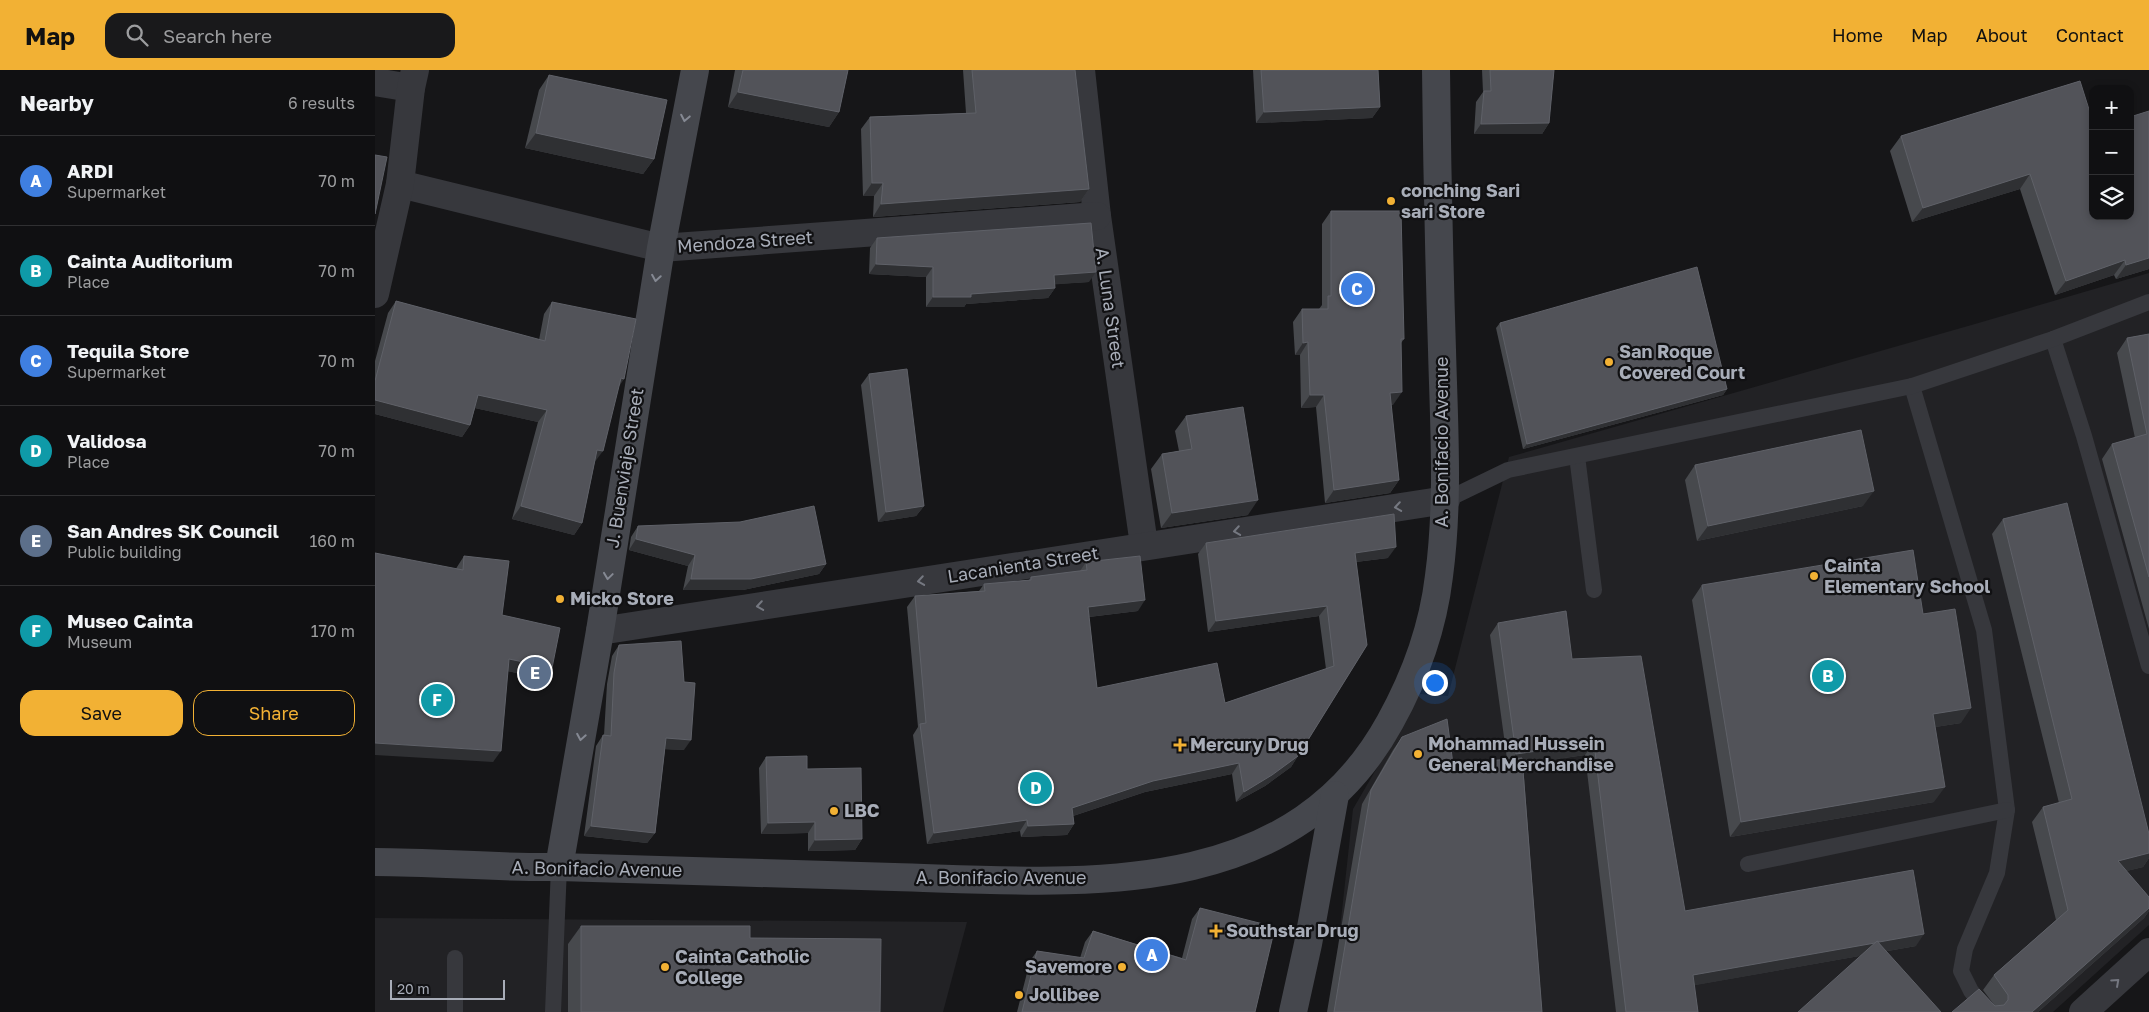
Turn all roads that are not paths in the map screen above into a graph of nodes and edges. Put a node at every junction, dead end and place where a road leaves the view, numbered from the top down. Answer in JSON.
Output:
{"nodes":[{"id":1,"x":695,"y":70,"type":"edge"},
{"id":2,"x":1081,"y":70,"type":"edge"},
{"id":3,"x":1436,"y":70,"type":"edge"},
{"id":4,"x":413,"y":79,"type":"edge"},
{"id":5,"x":375,"y":82,"type":"edge"},
{"id":6,"x":400,"y":184,"type":"junction"},
{"id":7,"x":1097,"y":216,"type":"junction"},
{"id":8,"x":661,"y":248,"type":"junction"},
{"id":9,"x":375,"y":294,"type":"edge"},
{"id":10,"x":2149,"y":302,"type":"edge"},
{"id":11,"x":2053,"y":339,"type":"junction"},
{"id":12,"x":1913,"y":386,"type":"junction"},
{"id":13,"x":1577,"y":456,"type":"junction"},
{"id":14,"x":1446,"y":500,"type":"junction"},
{"id":15,"x":1145,"y":545,"type":"junction"},
{"id":16,"x":1594,"y":590,"type":"dead end"},
{"id":17,"x":599,"y":631,"type":"junction"},
{"id":18,"x":2149,"y":666,"type":"edge"},
{"id":19,"x":1335,"y":795,"type":"junction"},
{"id":20,"x":2007,"y":810,"type":"junction"},
{"id":21,"x":375,"y":862,"type":"edge"},
{"id":22,"x":1748,"y":864,"type":"dead end"},
{"id":23,"x":559,"y":867,"type":"junction"},
{"id":24,"x":2149,"y":952,"type":"edge"},
{"id":25,"x":455,"y":958,"type":"dead end"},
{"id":26,"x":455,"y":1012,"type":"edge"},
{"id":27,"x":553,"y":1012,"type":"edge"},
{"id":28,"x":1293,"y":1012,"type":"edge"},
{"id":29,"x":1988,"y":1012,"type":"edge"},
{"id":30,"x":2083,"y":1012,"type":"edge"}],
"edges":[{"from":1,"to":8,"type":"main road","name":"J. Buenviaje Street","one_way":true},
{"from":2,"to":7,"type":"street","name":"A. Luna Street"},
{"from":3,"to":14,"type":"main road","name":"A. Bonifacio Avenue"},
{"from":4,"to":5,"type":"street"},
{"from":4,"to":6,"type":"street"},
{"from":6,"to":8,"type":"street","name":"Mendoza Street"},
{"from":6,"to":9,"type":"street"},
{"from":7,"to":8,"type":"street","name":"Mendoza Street"},
{"from":7,"to":15,"type":"street","name":"A. Luna Street"},
{"from":8,"to":17,"type":"main road","name":"J. Buenviaje Street","one_way":true},
{"from":10,"to":11,"type":"lane"},
{"from":11,"to":12,"type":"lane"},
{"from":11,"to":18,"type":"lane"},
{"from":12,"to":13,"type":"lane"},
{"from":12,"to":20,"type":"lane"},
{"from":13,"to":14,"type":"lane"},
{"from":13,"to":16,"type":"lane"},
{"from":14,"to":15,"type":"street","name":"Lacanienta Street","one_way":true},
{"from":14,"to":19,"type":"main road","name":"A. Bonifacio Avenue"},
{"from":15,"to":17,"type":"street","name":"Lacanienta Street","one_way":true},
{"from":17,"to":23,"type":"main road","name":"J. Buenviaje Street","one_way":true},
{"from":19,"to":23,"type":"main road","name":"A. Bonifacio Avenue"},
{"from":19,"to":28,"type":"main road"},
{"from":20,"to":22,"type":"lane"},
{"from":20,"to":29,"type":"lane"},
{"from":21,"to":23,"type":"main road","name":"A. Bonifacio Avenue"},
{"from":23,"to":27,"type":"lane"},
{"from":30,"to":24,"type":"street","one_way":true},
{"from":25,"to":26,"type":"lane"}]}
